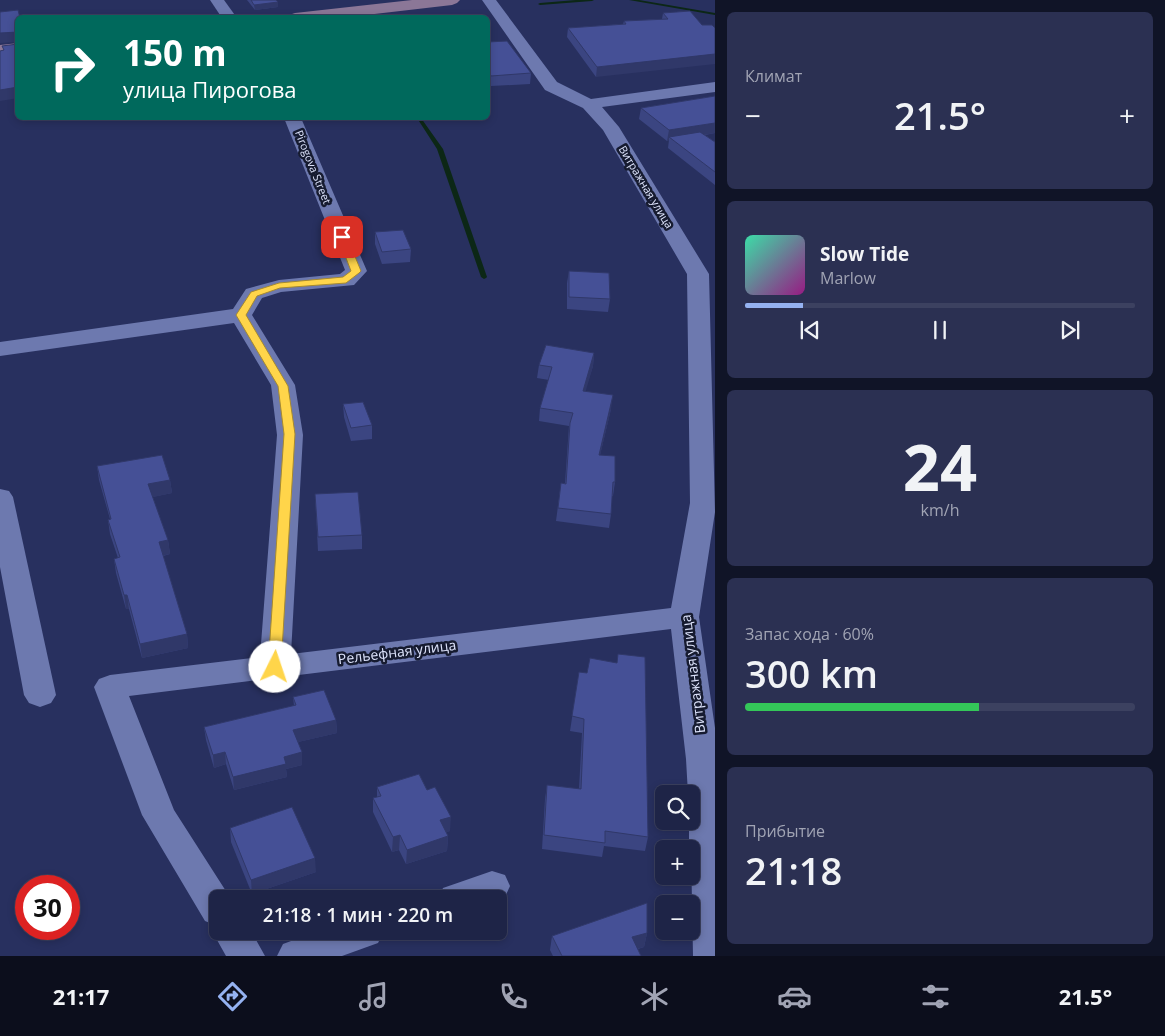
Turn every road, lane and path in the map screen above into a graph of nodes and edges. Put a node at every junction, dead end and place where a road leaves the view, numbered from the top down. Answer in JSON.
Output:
{"nodes":[{"id":1,"x":217,"y":0,"type":"edge"},
{"id":2,"x":452,"y":0,"type":"edge"},
{"id":3,"x":488,"y":0,"type":"edge"},
{"id":4,"x":228,"y":15,"type":"edge"},
{"id":5,"x":321,"y":15,"type":"edge"},
{"id":6,"x":15,"y":48,"type":"edge"},
{"id":7,"x":0,"y":50,"type":"edge"},
{"id":8,"x":715,"y":87,"type":"edge"},
{"id":9,"x":589,"y":104,"type":"junction"},
{"id":10,"x":294,"y":120,"type":"edge"},
{"id":11,"x":706,"y":273,"type":"edge"},
{"id":12,"x":241,"y":315,"type":"junction"},
{"id":13,"x":0,"y":349,"type":"edge"},
{"id":14,"x":0,"y":497,"type":"edge"},
{"id":15,"x":709,"y":503,"type":"edge"},
{"id":16,"x":684,"y":617,"type":"junction"},
{"id":17,"x":275,"y":667,"type":"junction"},
{"id":18,"x":40,"y":695,"type":"dead end"},
{"id":19,"x":711,"y":841,"type":"edge"},
{"id":20,"x":492,"y":886,"type":"dead end"},
{"id":21,"x":481,"y":890,"type":"edge"},
{"id":22,"x":209,"y":896,"type":"edge"},
{"id":23,"x":236,"y":940,"type":"edge"},
{"id":24,"x":340,"y":940,"type":"edge"},
{"id":25,"x":246,"y":956,"type":"edge"},
{"id":26,"x":296,"y":956,"type":"edge"},
{"id":27,"x":712,"y":956,"type":"edge"}],
"edges":[{"from":1,"to":4,"type":"street"},
{"from":2,"to":5,"type":"main road"},
{"from":3,"to":9,"type":"street","name":"Витражная улица"},
{"from":6,"to":7,"type":"main road"},
{"from":8,"to":9,"type":"street"},
{"from":9,"to":11,"type":"street","name":"Витражная улица"},
{"from":10,"to":12,"type":"street","name":"Pirogova Street"},
{"from":11,"to":15,"type":"street","name":"Витражная улица"},
{"from":12,"to":13,"type":"street"},
{"from":12,"to":17,"type":"street"},
{"from":14,"to":18,"type":"street"},
{"from":15,"to":16,"type":"street","name":"Витражная улица"},
{"from":16,"to":17,"type":"street","name":"Рельефная улица"},
{"from":16,"to":19,"type":"street","name":"Витражная улица"},
{"from":17,"to":22,"type":"street","name":"Рельефная улица"},
{"from":19,"to":27,"type":"street","name":"Витражная улица"},
{"from":20,"to":21,"type":"street"},
{"from":23,"to":25,"type":"street"},
{"from":24,"to":26,"type":"street"}]}
